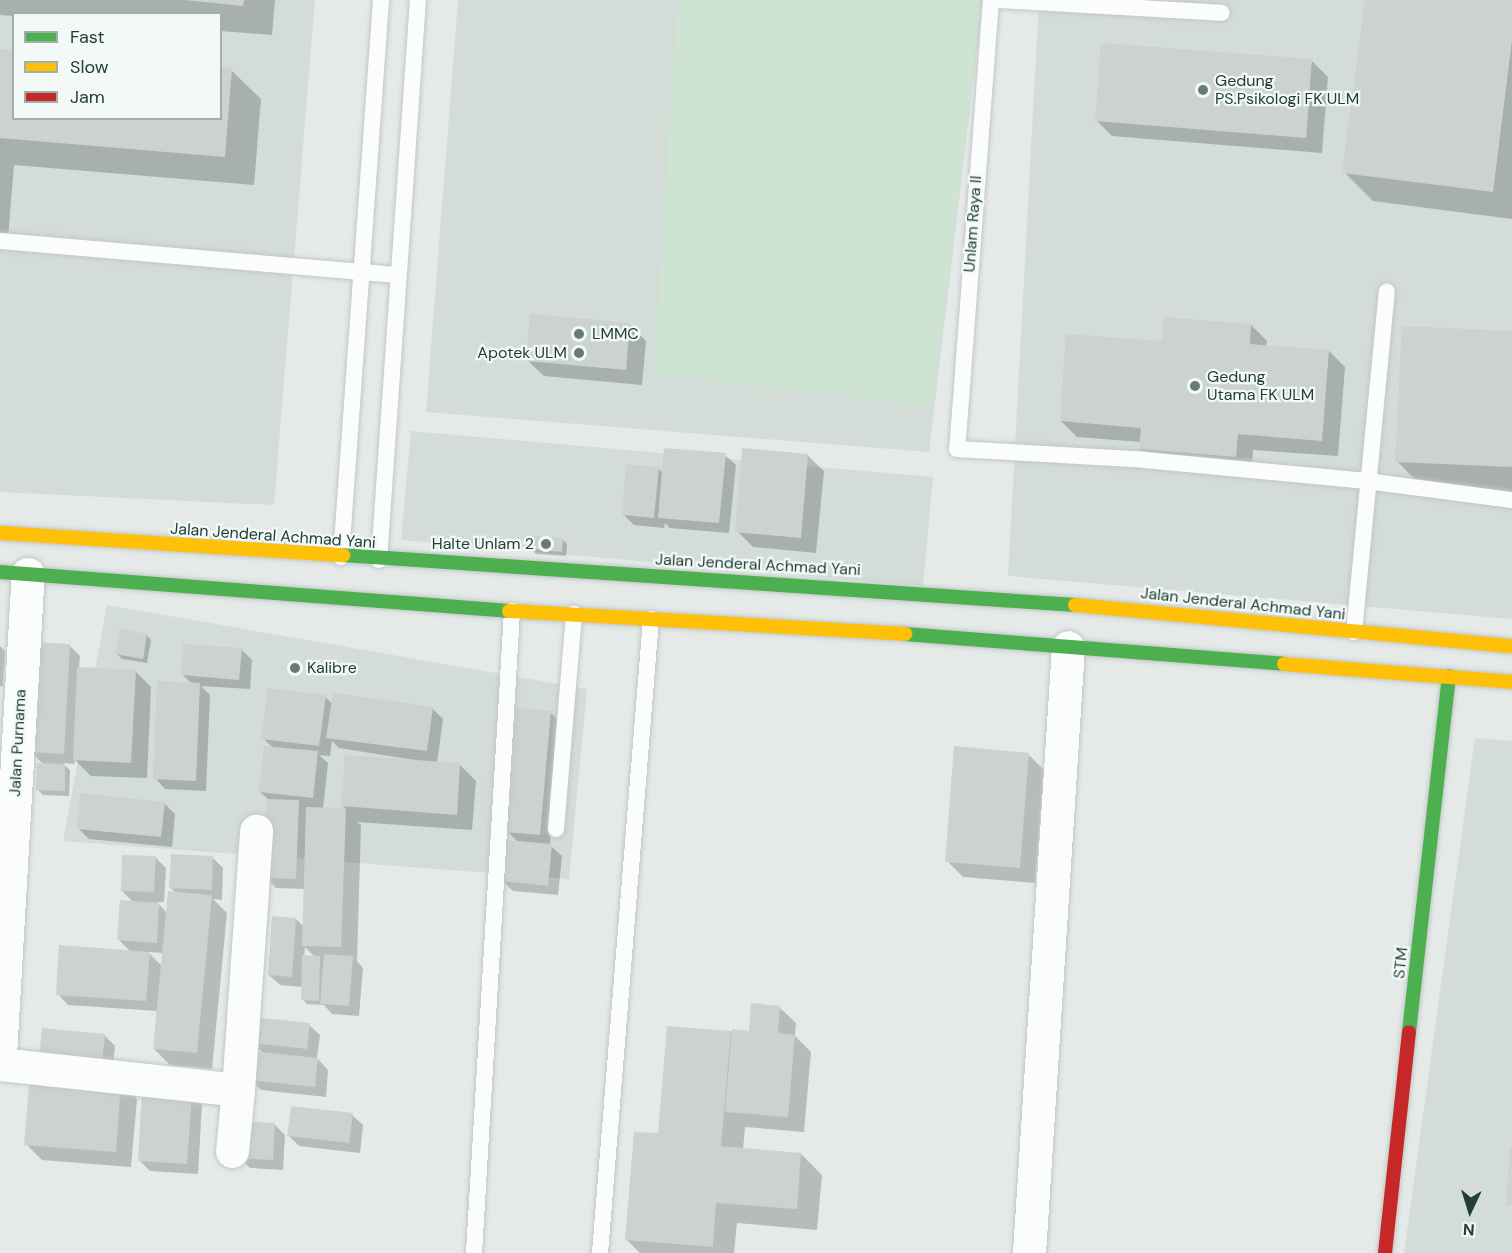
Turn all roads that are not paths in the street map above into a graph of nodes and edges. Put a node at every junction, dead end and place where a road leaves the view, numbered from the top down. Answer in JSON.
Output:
{"nodes":[{"id":1,"x":381,"y":0,"type":"edge"},
{"id":2,"x":418,"y":0,"type":"edge"},
{"id":3,"x":991,"y":0,"type":"edge"},
{"id":4,"x":999,"y":0,"type":"edge"},
{"id":5,"x":1222,"y":12,"type":"dead end"},
{"id":6,"x":0,"y":242,"type":"edge"},
{"id":7,"x":361,"y":271,"type":"junction"},
{"id":8,"x":398,"y":274,"type":"junction"},
{"id":9,"x":1387,"y":292,"type":"dead end"},
{"id":10,"x":1367,"y":481,"type":"junction"},
{"id":11,"x":1512,"y":500,"type":"edge"},
{"id":12,"x":0,"y":533,"type":"edge"},
{"id":13,"x":341,"y":557,"type":"junction"},
{"id":14,"x":379,"y":560,"type":"junction"},
{"id":15,"x":14,"y":573,"type":"edge"},
{"id":16,"x":972,"y":595,"type":"junction"},
{"id":17,"x":1119,"y":607,"type":"junction"},
{"id":18,"x":512,"y":610,"type":"junction"},
{"id":19,"x":574,"y":614,"type":"junction"},
{"id":20,"x":651,"y":619,"type":"junction"},
{"id":21,"x":969,"y":627,"type":"junction"},
{"id":22,"x":1354,"y":632,"type":"junction"},
{"id":23,"x":1115,"y":641,"type":"junction"},
{"id":24,"x":1512,"y":646,"type":"edge"},
{"id":25,"x":1068,"y":647,"type":"junction"},
{"id":26,"x":1449,"y":676,"type":"junction"},
{"id":27,"x":1512,"y":682,"type":"edge"},
{"id":28,"x":556,"y":829,"type":"dead end"},
{"id":29,"x":256,"y":831,"type":"dead end"},
{"id":30,"x":0,"y":1055,"type":"edge"},
{"id":31,"x":0,"y":1064,"type":"edge"},
{"id":32,"x":238,"y":1090,"type":"junction"},
{"id":33,"x":232,"y":1151,"type":"dead end"},
{"id":34,"x":474,"y":1253,"type":"edge"},
{"id":35,"x":600,"y":1253,"type":"edge"},
{"id":36,"x":1029,"y":1253,"type":"edge"},
{"id":37,"x":1385,"y":1253,"type":"edge"}],
"edges":[{"from":1,"to":7,"type":"lane"},
{"from":2,"to":8,"type":"lane"},
{"from":3,"to":10,"type":"lane","name":"Unlam Raya II"},
{"from":4,"to":5,"type":"lane"},
{"from":6,"to":7,"type":"lane"},
{"from":7,"to":8,"type":"lane"},
{"from":7,"to":13,"type":"lane"},
{"from":8,"to":14,"type":"lane"},
{"from":9,"to":10,"type":"lane"},
{"from":10,"to":11,"type":"lane"},
{"from":10,"to":22,"type":"lane"},
{"from":12,"to":13,"type":"main road","name":"Jalan Jenderal Achmad Yani"},
{"from":13,"to":14,"type":"main road","name":"Jalan Jenderal Achmad Yani"},
{"from":14,"to":16,"type":"main road","name":"Jalan Jenderal Achmad Yani"},
{"from":15,"to":18,"type":"main road"},
{"from":15,"to":30,"type":"street","name":"Jalan Purnama"},
{"from":16,"to":17,"type":"main road","name":"Jalan Jenderal Achmad Yani"},
{"from":16,"to":21,"type":"main road"},
{"from":17,"to":22,"type":"main road","name":"Jalan Jenderal Achmad Yani"},
{"from":17,"to":23,"type":"main road"},
{"from":18,"to":19,"type":"main road"},
{"from":18,"to":34,"type":"lane"},
{"from":19,"to":20,"type":"main road"},
{"from":19,"to":28,"type":"lane"},
{"from":20,"to":21,"type":"main road"},
{"from":20,"to":35,"type":"lane"},
{"from":21,"to":25,"type":"main road"},
{"from":22,"to":24,"type":"main road","name":"Jalan Jenderal Achmad Yani"},
{"from":23,"to":25,"type":"main road"},
{"from":23,"to":26,"type":"main road"},
{"from":25,"to":36,"type":"street"},
{"from":26,"to":27,"type":"main road"},
{"from":26,"to":37,"type":"main road","name":"STM"},
{"from":29,"to":32,"type":"street"},
{"from":31,"to":32,"type":"street"},
{"from":32,"to":33,"type":"street"}]}
